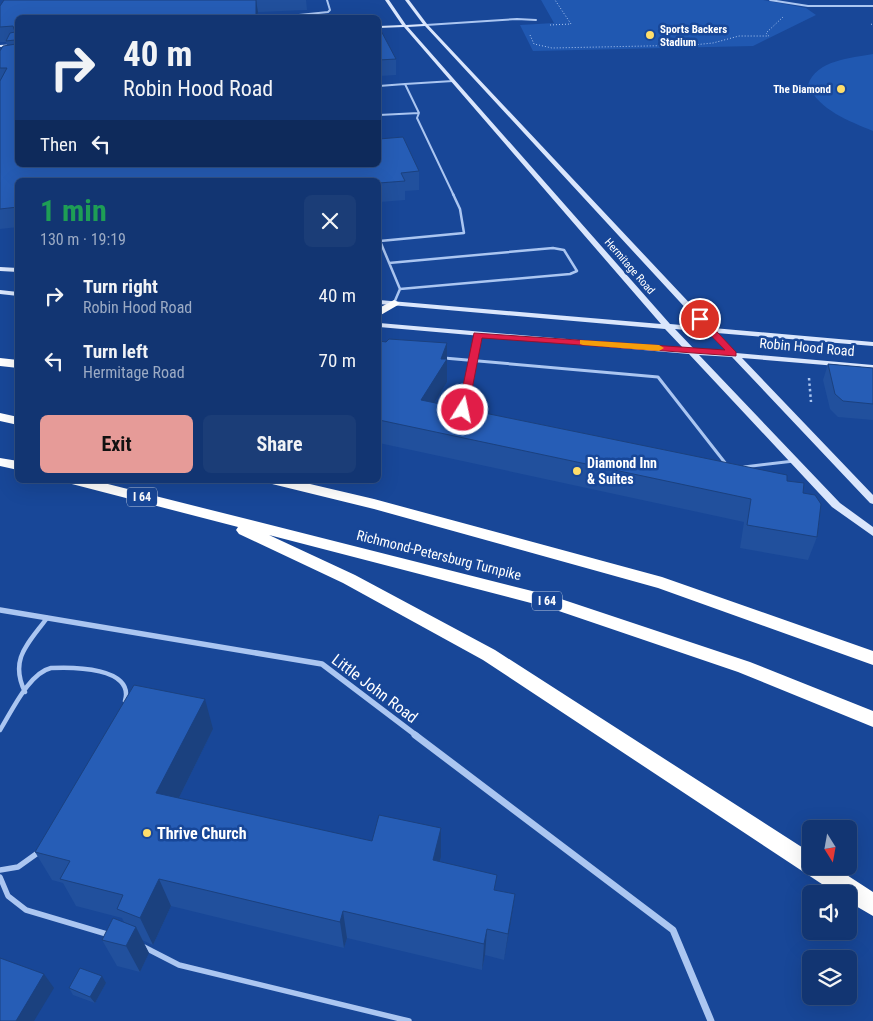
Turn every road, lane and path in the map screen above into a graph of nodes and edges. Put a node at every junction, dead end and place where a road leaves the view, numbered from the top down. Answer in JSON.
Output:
{"nodes":[{"id":1,"x":327,"y":0,"type":"edge"},
{"id":2,"x":387,"y":0,"type":"edge"},
{"id":3,"x":407,"y":0,"type":"edge"},
{"id":4,"x":555,"y":0,"type":"edge"},
{"id":5,"x":770,"y":0,"type":"edge"},
{"id":6,"x":873,"y":6,"type":"edge"},
{"id":7,"x":788,"y":13,"type":"dead end"},
{"id":8,"x":299,"y":15,"type":"edge"},
{"id":9,"x":536,"y":20,"type":"dead end"},
{"id":10,"x":426,"y":24,"type":"junction"},
{"id":11,"x":404,"y":25,"type":"junction"},
{"id":12,"x":546,"y":25,"type":"dead end"},
{"id":13,"x":381,"y":27,"type":"edge"},
{"id":14,"x":527,"y":28,"type":"dead end"},
{"id":15,"x":15,"y":45,"type":"edge"},
{"id":16,"x":0,"y":46,"type":"edge"},
{"id":17,"x":453,"y":81,"type":"junction"},
{"id":18,"x":405,"y":84,"type":"junction"},
{"id":19,"x":381,"y":86,"type":"edge"},
{"id":20,"x":419,"y":113,"type":"junction"},
{"id":21,"x":381,"y":116,"type":"edge"},
{"id":22,"x":381,"y":241,"type":"edge"},
{"id":23,"x":381,"y":243,"type":"edge"},
{"id":24,"x":390,"y":263,"type":"junction"},
{"id":25,"x":0,"y":268,"type":"edge"},
{"id":26,"x":15,"y":270,"type":"edge"},
{"id":27,"x":400,"y":289,"type":"junction"},
{"id":28,"x":0,"y":292,"type":"edge"},
{"id":29,"x":15,"y":294,"type":"edge"},
{"id":30,"x":381,"y":302,"type":"edge"},
{"id":31,"x":394,"y":303,"type":"junction"},
{"id":32,"x":381,"y":312,"type":"edge"},
{"id":33,"x":381,"y":325,"type":"edge"},
{"id":34,"x":669,"y":328,"type":"junction"},
{"id":35,"x":711,"y":331,"type":"junction"},
{"id":36,"x":478,"y":335,"type":"junction"},
{"id":37,"x":873,"y":344,"type":"edge"},
{"id":38,"x":692,"y":350,"type":"junction"},
{"id":39,"x":733,"y":354,"type":"junction"},
{"id":40,"x":436,"y":358,"type":"edge"},
{"id":41,"x":472,"y":361,"type":"junction"},
{"id":42,"x":0,"y":362,"type":"edge"},
{"id":43,"x":15,"y":364,"type":"edge"},
{"id":44,"x":873,"y":367,"type":"edge"},
{"id":45,"x":808,"y":373,"type":"dead end"},
{"id":46,"x":811,"y":402,"type":"dead end"},
{"id":47,"x":473,"y":412,"type":"edge"},
{"id":48,"x":0,"y":417,"type":"edge"},
{"id":49,"x":15,"y":420,"type":"edge"},
{"id":50,"x":795,"y":461,"type":"junction"},
{"id":51,"x":0,"y":462,"type":"edge"},
{"id":52,"x":15,"y":465,"type":"edge"},
{"id":53,"x":720,"y":466,"type":"edge"},
{"id":54,"x":739,"y":468,"type":"edge"},
{"id":55,"x":85,"y":483,"type":"edge"},
{"id":56,"x":285,"y":483,"type":"edge"},
{"id":57,"x":872,"y":500,"type":"edge"},
{"id":58,"x":211,"y":514,"type":"junction"},
{"id":59,"x":873,"y":532,"type":"edge"},
{"id":60,"x":0,"y":610,"type":"edge"},
{"id":61,"x":48,"y":618,"type":"junction"},
{"id":62,"x":873,"y":658,"type":"edge"},
{"id":63,"x":25,"y":692,"type":"junction"},
{"id":64,"x":122,"y":707,"type":"edge"},
{"id":65,"x":873,"y":719,"type":"edge"},
{"id":66,"x":0,"y":730,"type":"edge"},
{"id":67,"x":43,"y":845,"type":"edge"},
{"id":68,"x":802,"y":858,"type":"edge"},
{"id":69,"x":0,"y":870,"type":"edge"},
{"id":70,"x":828,"y":875,"type":"edge"},
{"id":71,"x":0,"y":877,"type":"edge"},
{"id":72,"x":873,"y":905,"type":"edge"},
{"id":73,"x":119,"y":938,"type":"edge"},
{"id":74,"x":136,"y":943,"type":"edge"},
{"id":75,"x":408,"y":1021,"type":"edge"},
{"id":76,"x":711,"y":1021,"type":"edge"}],
"edges":[{"from":1,"to":8,"type":"lane"},
{"from":2,"to":11,"type":"street","name":"Hermitage Road"},
{"from":3,"to":10,"type":"street","name":"Hermitage Road"},
{"from":4,"to":12,"type":"path"},
{"from":5,"to":6,"type":"lane"},
{"from":7,"to":14,"type":"path"},
{"from":9,"to":10,"type":"lane"},
{"from":10,"to":11,"type":"street"},
{"from":10,"to":35,"type":"street","name":"Hermitage Road"},
{"from":11,"to":13,"type":"street"},
{"from":11,"to":17,"type":"street","name":"Hermitage Road"},
{"from":15,"to":16,"type":"street"},
{"from":17,"to":18,"type":"lane"},
{"from":17,"to":34,"type":"street","name":"Hermitage Road"},
{"from":18,"to":19,"type":"lane"},
{"from":18,"to":20,"type":"lane"},
{"from":20,"to":21,"type":"lane"},
{"from":20,"to":22,"type":"lane"},
{"from":23,"to":24,"type":"lane"},
{"from":24,"to":27,"type":"lane"},
{"from":24,"to":27,"type":"lane"},
{"from":25,"to":26,"type":"street"},
{"from":27,"to":31,"type":"lane"},
{"from":28,"to":29,"type":"street"},
{"from":30,"to":31,"type":"street","name":"Robin Hood Road"},
{"from":31,"to":32,"type":"highway"},
{"from":31,"to":34,"type":"street","name":"Robin Hood Road"},
{"from":33,"to":36,"type":"street","name":"Robin Hood Road"},
{"from":34,"to":35,"type":"street","name":"Robin Hood Road"},
{"from":34,"to":38,"type":"street","name":"Hermitage Road"},
{"from":35,"to":37,"type":"street","name":"Robin Hood Road"},
{"from":35,"to":39,"type":"street","name":"Hermitage Road"},
{"from":36,"to":38,"type":"street","name":"Robin Hood Road"},
{"from":36,"to":41,"type":"lane"},
{"from":38,"to":39,"type":"street","name":"Robin Hood Road"},
{"from":38,"to":50,"type":"street","name":"Hermitage Road"},
{"from":39,"to":44,"type":"street","name":"Robin Hood Road"},
{"from":39,"to":57,"type":"street","name":"Hermitage Road"},
{"from":40,"to":41,"type":"lane"},
{"from":41,"to":47,"type":"lane"},
{"from":41,"to":53,"type":"lane"},
{"from":42,"to":43,"type":"highway"},
{"from":45,"to":46,"type":"path"},
{"from":48,"to":49,"type":"highway"},
{"from":50,"to":54,"type":"lane"},
{"from":50,"to":59,"type":"street","name":"Hermitage Road"},
{"from":51,"to":52,"type":"highway"},
{"from":55,"to":58,"type":"highway","name":"Richmond-Petersburg Turnpike","number":"I 64"},
{"from":56,"to":62,"type":"highway"},
{"from":58,"to":65,"type":"highway","name":"Richmond-Petersburg Turnpike","number":"I 64"},
{"from":58,"to":68,"type":"highway"},
{"from":60,"to":61,"type":"street","name":"Little John Road"},
{"from":61,"to":63,"type":"lane"},
{"from":61,"to":76,"type":"street","name":"Little John Road"},
{"from":63,"to":64,"type":"lane"},
{"from":63,"to":66,"type":"lane"},
{"from":67,"to":69,"type":"lane"},
{"from":70,"to":72,"type":"highway"},
{"from":71,"to":73,"type":"lane"},
{"from":74,"to":75,"type":"lane"}]}
